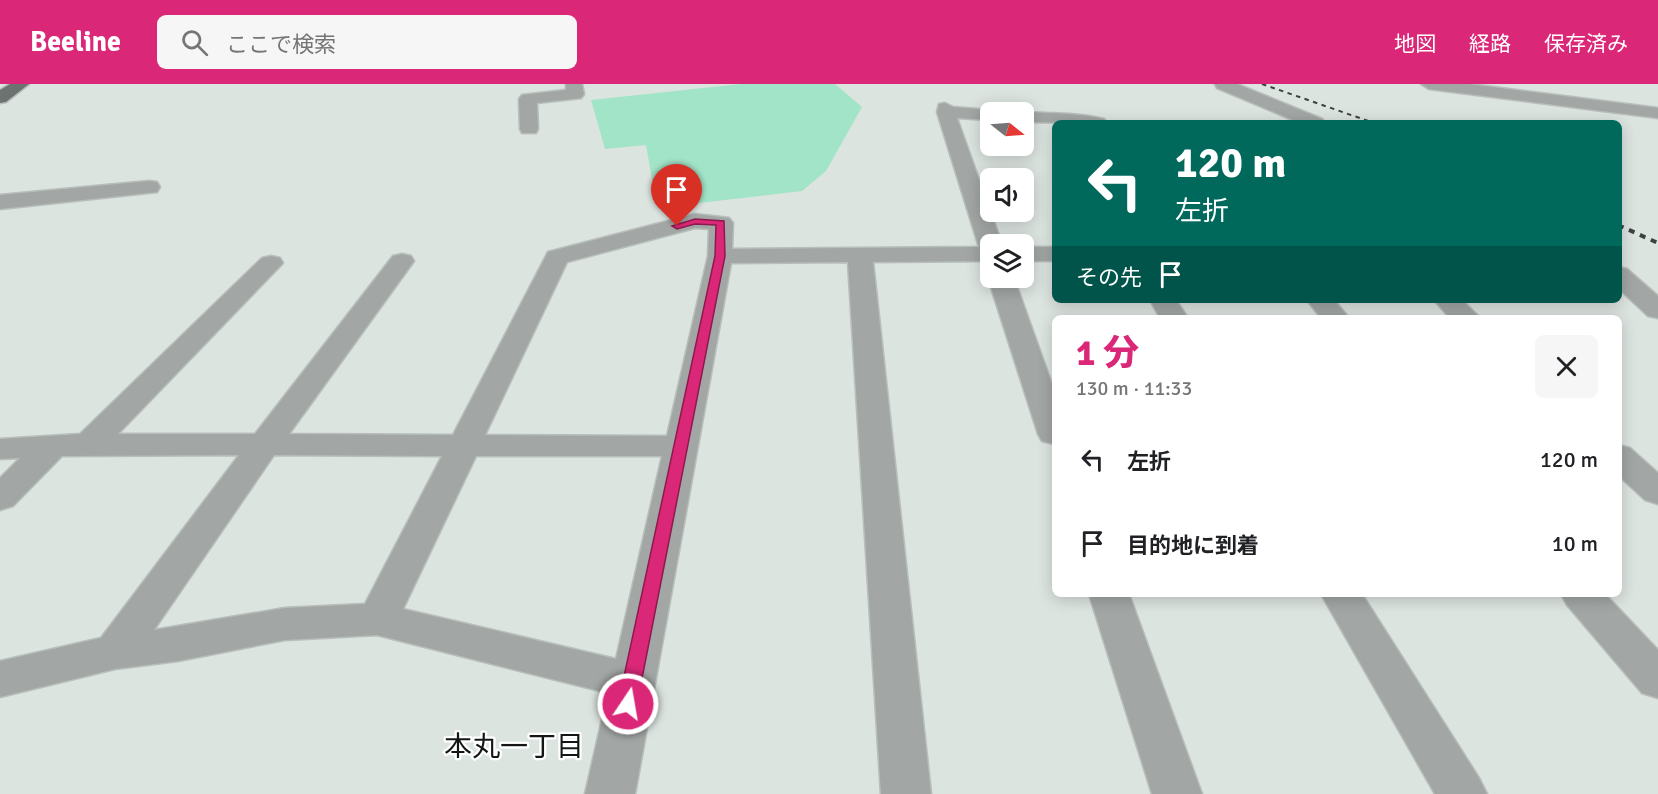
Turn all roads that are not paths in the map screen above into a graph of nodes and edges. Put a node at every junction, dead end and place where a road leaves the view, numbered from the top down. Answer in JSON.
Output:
{"nodes":[{"id":1,"x":21,"y":84,"type":"edge"},
{"id":2,"x":574,"y":84,"type":"edge"},
{"id":3,"x":1223,"y":84,"type":"edge"},
{"id":4,"x":1429,"y":84,"type":"edge"},
{"id":5,"x":0,"y":98,"type":"edge"},
{"id":6,"x":1658,"y":113,"type":"edge"},
{"id":7,"x":980,"y":114,"type":"edge"},
{"id":8,"x":1034,"y":118,"type":"edge"},
{"id":9,"x":1309,"y":120,"type":"edge"},
{"id":10,"x":1052,"y":121,"type":"edge"},
{"id":11,"x":529,"y":129,"type":"dead end"},
{"id":12,"x":149,"y":187,"type":"dead end"},
{"id":13,"x":0,"y":201,"type":"edge"},
{"id":14,"x":986,"y":234,"type":"edge"},
{"id":15,"x":980,"y":254,"type":"edge"},
{"id":16,"x":1034,"y":254,"type":"edge"},
{"id":17,"x":1052,"y":254,"type":"edge"},
{"id":18,"x":860,"y":255,"type":"junction"},
{"id":19,"x":720,"y":256,"type":"junction"},
{"id":20,"x":402,"y":261,"type":"dead end"},
{"id":21,"x":271,"y":263,"type":"dead end"},
{"id":22,"x":1622,"y":278,"type":"edge"},
{"id":23,"x":1004,"y":288,"type":"edge"},
{"id":24,"x":1322,"y":303,"type":"edge"},
{"id":25,"x":1449,"y":303,"type":"edge"},
{"id":26,"x":1658,"y":310,"type":"edge"},
{"id":27,"x":1332,"y":315,"type":"edge"},
{"id":28,"x":1463,"y":315,"type":"edge"},
{"id":29,"x":1052,"y":428,"type":"edge"},
{"id":30,"x":89,"y":444,"type":"junction"},
{"id":31,"x":264,"y":445,"type":"junction"},
{"id":32,"x":53,"y":446,"type":"junction"},
{"id":33,"x":463,"y":446,"type":"junction"},
{"id":34,"x":681,"y":446,"type":"junction"},
{"id":35,"x":0,"y":449,"type":"edge"},
{"id":36,"x":1622,"y":457,"type":"edge"},
{"id":37,"x":1658,"y":457,"type":"edge"},
{"id":38,"x":1622,"y":460,"type":"edge"},
{"id":39,"x":1658,"y":492,"type":"edge"},
{"id":40,"x":0,"y":498,"type":"edge"},
{"id":41,"x":1110,"y":597,"type":"edge"},
{"id":42,"x":1343,"y":597,"type":"edge"},
{"id":43,"x":1584,"y":597,"type":"edge"},
{"id":44,"x":377,"y":619,"type":"junction"},
{"id":45,"x":116,"y":652,"type":"junction"},
{"id":46,"x":0,"y":679,"type":"edge"},
{"id":47,"x":1658,"y":680,"type":"edge"},
{"id":48,"x":632,"y":681,"type":"junction"},
{"id":49,"x":609,"y":794,"type":"edge"},
{"id":50,"x":906,"y":794,"type":"edge"},
{"id":51,"x":1177,"y":794,"type":"edge"},
{"id":52,"x":1462,"y":794,"type":"edge"}],
"edges":[{"from":1,"to":5,"type":"main road"},
{"from":2,"to":11,"type":"street"},
{"from":3,"to":9,"type":"street"},
{"from":4,"to":6,"type":"street"},
{"from":7,"to":14,"type":"street"},
{"from":8,"to":10,"type":"street"},
{"from":12,"to":13,"type":"street"},
{"from":15,"to":18,"type":"street"},
{"from":16,"to":17,"type":"street"},
{"from":18,"to":19,"type":"street"},
{"from":18,"to":50,"type":"street"},
{"from":19,"to":33,"type":"street"},
{"from":19,"to":34,"type":"street"},
{"from":20,"to":31,"type":"street"},
{"from":21,"to":30,"type":"street"},
{"from":22,"to":26,"type":"street"},
{"from":23,"to":29,"type":"street"},
{"from":24,"to":27,"type":"street"},
{"from":25,"to":28,"type":"street"},
{"from":30,"to":31,"type":"street"},
{"from":30,"to":32,"type":"street"},
{"from":31,"to":33,"type":"street"},
{"from":31,"to":45,"type":"street"},
{"from":32,"to":35,"type":"street"},
{"from":32,"to":40,"type":"street"},
{"from":33,"to":34,"type":"street"},
{"from":33,"to":44,"type":"street"},
{"from":34,"to":48,"type":"street"},
{"from":36,"to":37,"type":"street"},
{"from":38,"to":39,"type":"street"},
{"from":41,"to":51,"type":"street"},
{"from":42,"to":52,"type":"street"},
{"from":43,"to":47,"type":"street"},
{"from":44,"to":45,"type":"street"},
{"from":44,"to":48,"type":"street"},
{"from":45,"to":46,"type":"street"},
{"from":48,"to":49,"type":"street"}]}
